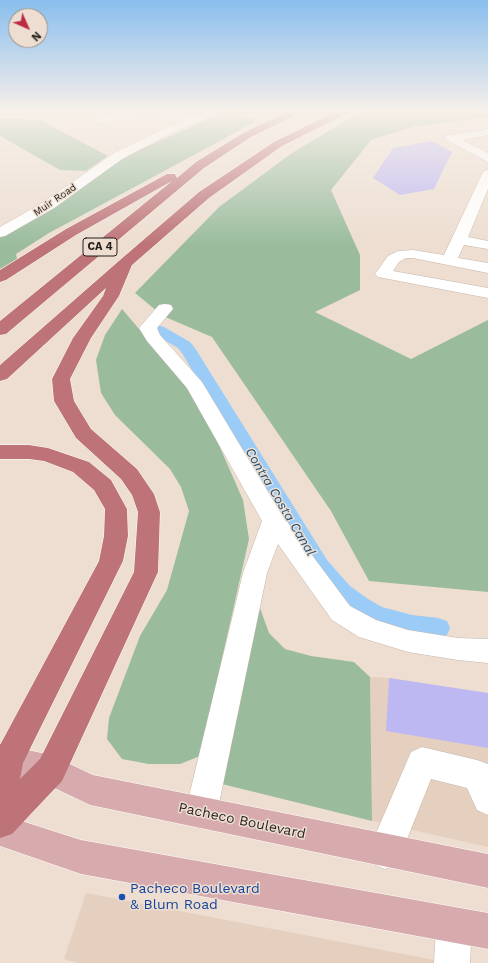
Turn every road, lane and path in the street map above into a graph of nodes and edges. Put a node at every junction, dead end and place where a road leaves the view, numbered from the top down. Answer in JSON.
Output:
{"nodes":[{"id":1,"x":110,"y":156,"type":"edge"},
{"id":2,"x":118,"y":156,"type":"edge"},
{"id":3,"x":214,"y":156,"type":"edge"},
{"id":4,"x":261,"y":156,"type":"edge"},
{"id":5,"x":200,"y":165,"type":"junction"},
{"id":6,"x":488,"y":176,"type":"edge"},
{"id":7,"x":0,"y":224,"type":"edge"},
{"id":8,"x":0,"y":233,"type":"edge"},
{"id":9,"x":458,"y":244,"type":"junction"},
{"id":10,"x":488,"y":245,"type":"edge"},
{"id":11,"x":488,"y":253,"type":"edge"},
{"id":12,"x":448,"y":261,"type":"junction"},
{"id":13,"x":125,"y":263,"type":"junction"},
{"id":14,"x":488,"y":268,"type":"edge"},
{"id":15,"x":0,"y":277,"type":"edge"},
{"id":16,"x":488,"y":293,"type":"edge"},
{"id":17,"x":165,"y":309,"type":"dead end"},
{"id":18,"x":0,"y":330,"type":"edge"},
{"id":19,"x":0,"y":375,"type":"edge"},
{"id":20,"x":0,"y":452,"type":"edge"},
{"id":21,"x":274,"y":520,"type":"junction"},
{"id":22,"x":488,"y":651,"type":"edge"},
{"id":23,"x":4,"y":760,"type":"edge"},
{"id":24,"x":51,"y":770,"type":"junction"},
{"id":25,"x":488,"y":799,"type":"edge"},
{"id":26,"x":0,"y":800,"type":"edge"},
{"id":27,"x":201,"y":813,"type":"junction"},
{"id":28,"x":0,"y":822,"type":"edge"},
{"id":29,"x":0,"y":830,"type":"edge"},
{"id":30,"x":385,"y":852,"type":"junction"},
{"id":31,"x":488,"y":871,"type":"edge"},
{"id":32,"x":471,"y":928,"type":"edge"},
{"id":33,"x":452,"y":963,"type":"edge"}],
"edges":[{"from":1,"to":7,"type":"street","name":"Muir Road"},
{"from":2,"to":8,"type":"street","name":"Muir Road"},
{"from":3,"to":5,"type":"highway","number":"CA 4"},
{"from":4,"to":13,"type":"highway","number":"CA 4"},
{"from":5,"to":15,"type":"highway"},
{"from":5,"to":18,"type":"highway","number":"CA 4"},
{"from":6,"to":9,"type":"street"},
{"from":9,"to":10,"type":"street"},
{"from":9,"to":11,"type":"street"},
{"from":9,"to":12,"type":"street"},
{"from":12,"to":14,"type":"street"},
{"from":12,"to":16,"type":"street"},
{"from":13,"to":19,"type":"highway","number":"CA 4"},
{"from":13,"to":24,"type":"highway"},
{"from":17,"to":21,"type":"street"},
{"from":20,"to":23,"type":"highway"},
{"from":21,"to":22,"type":"street"},
{"from":21,"to":27,"type":"street"},
{"from":23,"to":24,"type":"main road","name":"Pacheco Boulevard"},
{"from":23,"to":26,"type":"highway"},
{"from":24,"to":27,"type":"main road","name":"Pacheco Boulevard"},
{"from":24,"to":28,"type":"highway"},
{"from":25,"to":30,"type":"street"},
{"from":27,"to":30,"type":"main road","name":"Pacheco Boulevard"},
{"from":29,"to":32,"type":"main road"},
{"from":30,"to":31,"type":"main road","name":"Pacheco Boulevard"},
{"from":32,"to":33,"type":"street"}]}
